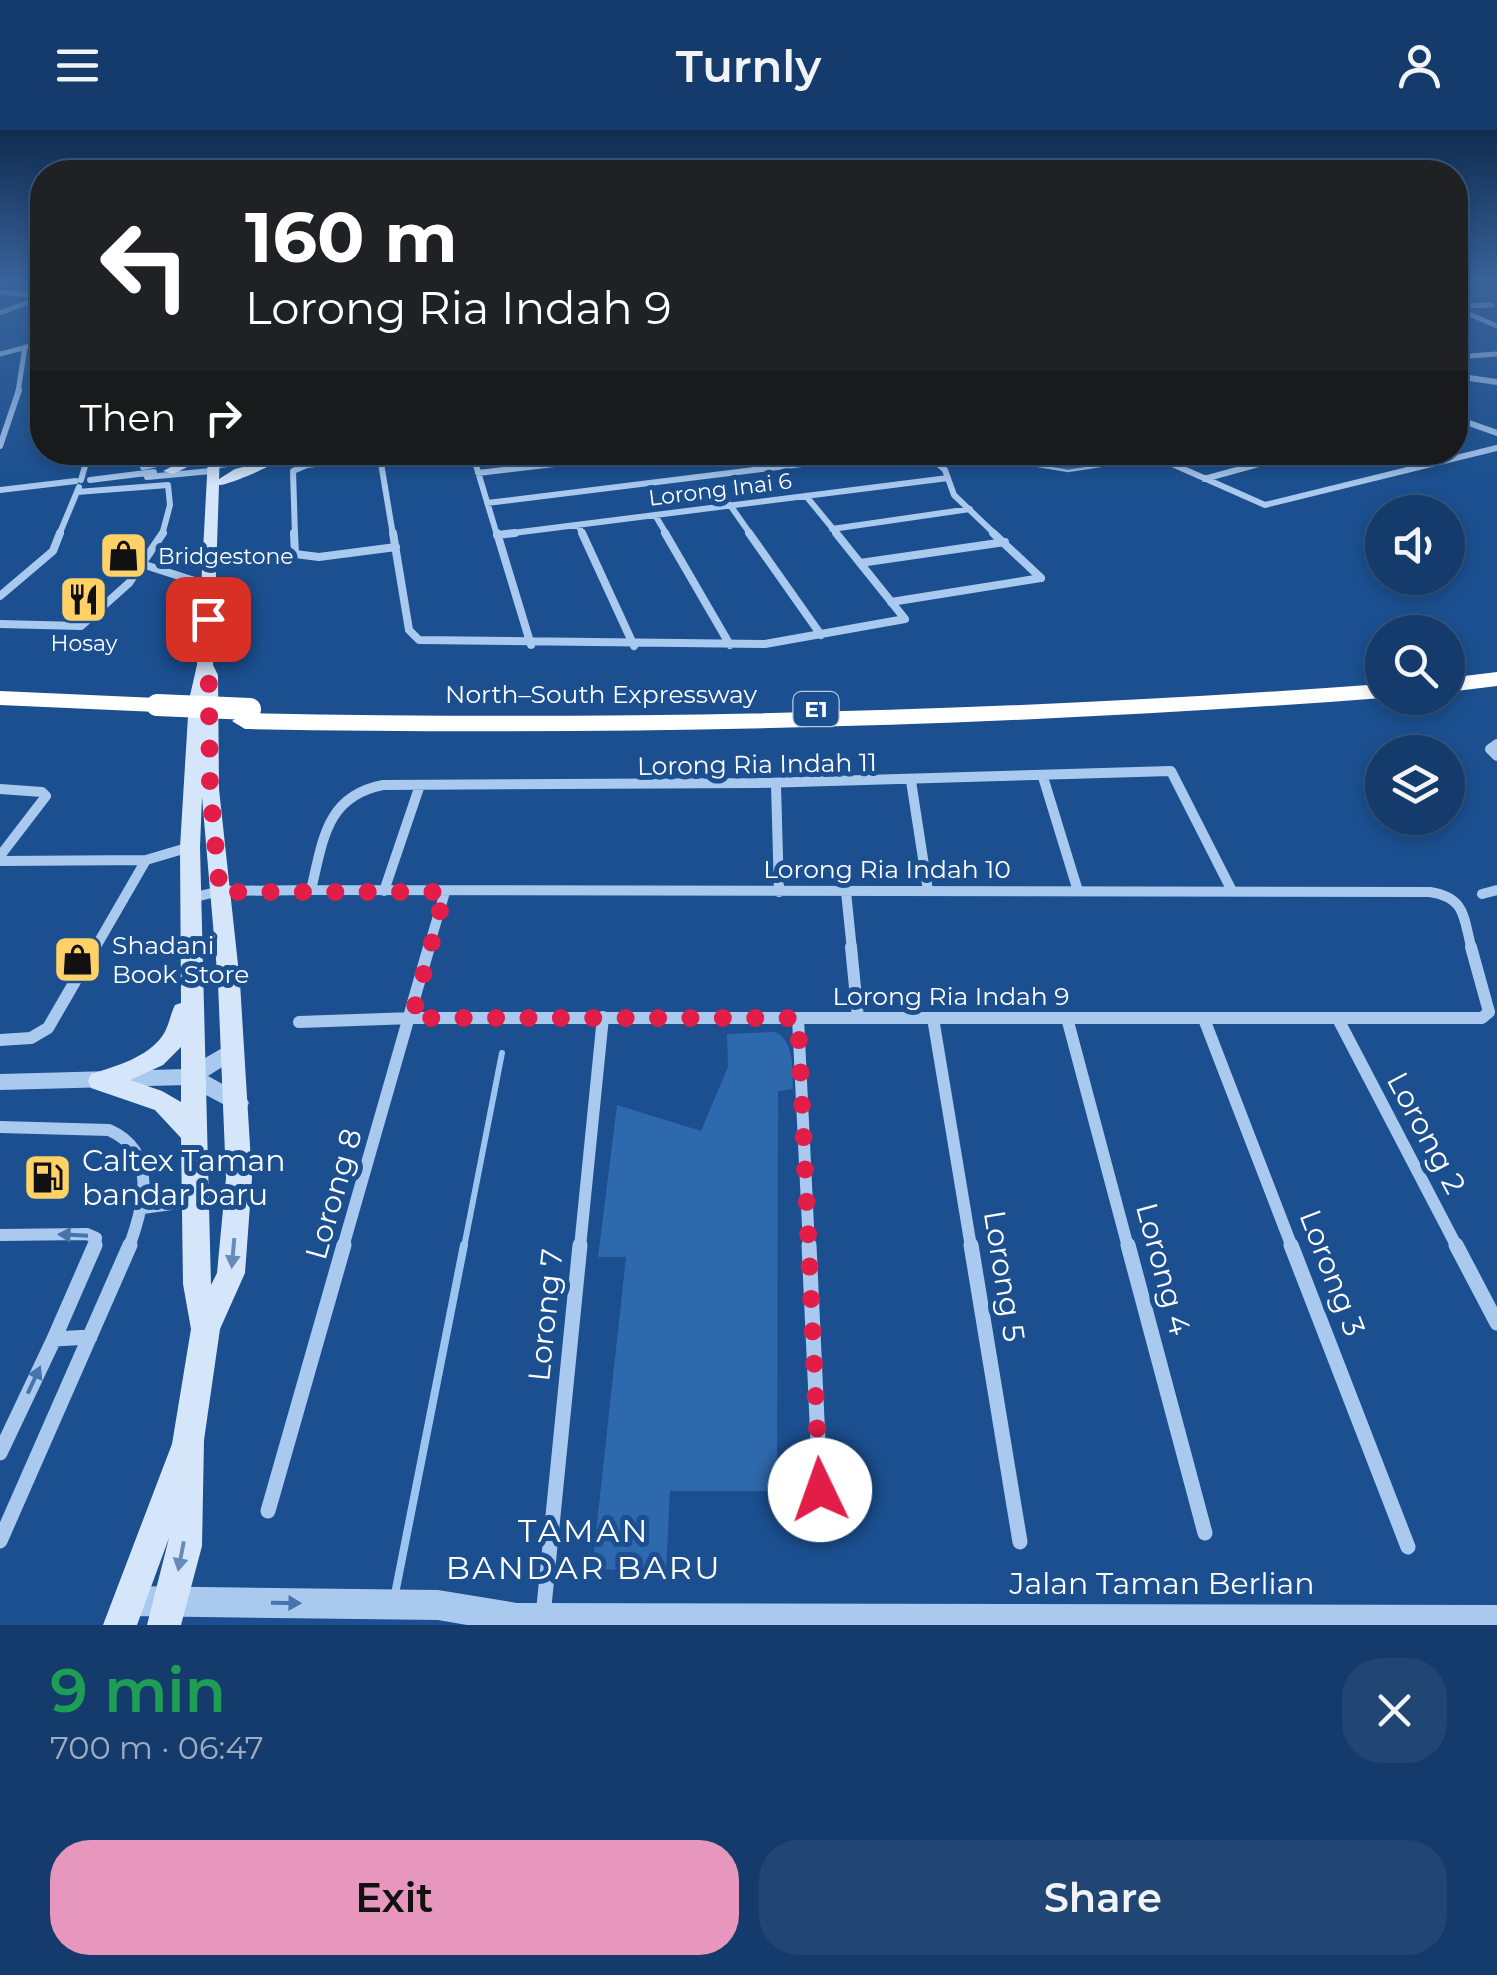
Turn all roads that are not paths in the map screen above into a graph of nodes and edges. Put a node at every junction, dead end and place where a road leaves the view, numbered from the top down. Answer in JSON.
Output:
{"nodes":[{"id":1,"x":24,"y":350,"type":"edge"},
{"id":2,"x":1497,"y":354,"type":"edge"},
{"id":3,"x":1468,"y":356,"type":"edge"},
{"id":4,"x":1468,"y":378,"type":"edge"},
{"id":5,"x":1497,"y":382,"type":"edge"},
{"id":6,"x":1468,"y":423,"type":"edge"},
{"id":7,"x":1497,"y":433,"type":"edge"},
{"id":8,"x":0,"y":446,"type":"edge"},
{"id":9,"x":1497,"y":448,"type":"edge"},
{"id":10,"x":1468,"y":455,"type":"edge"},
{"id":11,"x":85,"y":465,"type":"edge"},
{"id":12,"x":163,"y":465,"type":"edge"},
{"id":13,"x":218,"y":465,"type":"edge"},
{"id":14,"x":256,"y":465,"type":"edge"},
{"id":15,"x":318,"y":465,"type":"edge"},
{"id":16,"x":381,"y":465,"type":"edge"},
{"id":17,"x":476,"y":465,"type":"edge"},
{"id":18,"x":546,"y":465,"type":"edge"},
{"id":19,"x":794,"y":465,"type":"edge"},
{"id":20,"x":936,"y":465,"type":"edge"},
{"id":21,"x":1172,"y":465,"type":"edge"},
{"id":22,"x":1258,"y":465,"type":"edge"},
{"id":23,"x":1429,"y":465,"type":"edge"},
{"id":24,"x":169,"y":473,"type":"junction"},
{"id":25,"x":478,"y":473,"type":"junction"},
{"id":26,"x":948,"y":478,"type":"junction"},
{"id":27,"x":1204,"y":480,"type":"junction"},
{"id":28,"x":81,"y":483,"type":"junction"},
{"id":29,"x":0,"y":492,"type":"edge"},
{"id":30,"x":806,"y":496,"type":"junction"},
{"id":31,"x":487,"y":503,"type":"junction"},
{"id":32,"x":730,"y":506,"type":"junction"},
{"id":33,"x":970,"y":509,"type":"junction"},
{"id":34,"x":655,"y":515,"type":"junction"},
{"id":35,"x":578,"y":525,"type":"junction"},
{"id":36,"x":832,"y":528,"type":"junction"},
{"id":37,"x":497,"y":535,"type":"junction"},
{"id":38,"x":1005,"y":542,"type":"junction"},
{"id":39,"x":396,"y":547,"type":"junction"},
{"id":40,"x":860,"y":563,"type":"junction"},
{"id":41,"x":145,"y":564,"type":"junction"},
{"id":42,"x":210,"y":586,"type":"junction"},
{"id":43,"x":0,"y":596,"type":"edge"},
{"id":44,"x":891,"y":602,"type":"junction"},
{"id":45,"x":0,"y":624,"type":"edge"},
{"id":46,"x":821,"y":635,"type":"junction"},
{"id":47,"x":531,"y":644,"type":"junction"},
{"id":48,"x":730,"y":645,"type":"junction"},
{"id":49,"x":634,"y":646,"type":"junction"},
{"id":50,"x":206,"y":665,"type":"junction"},
{"id":51,"x":1497,"y":667,"type":"edge"},
{"id":52,"x":1465,"y":670,"type":"edge"},
{"id":53,"x":1365,"y":680,"type":"edge"},
{"id":54,"x":1497,"y":680,"type":"edge"},
{"id":55,"x":1465,"y":683,"type":"edge"},
{"id":56,"x":1365,"y":692,"type":"edge"},
{"id":57,"x":0,"y":698,"type":"edge"},
{"id":58,"x":0,"y":710,"type":"edge"},
{"id":59,"x":155,"y":712,"type":"junction"},
{"id":60,"x":247,"y":715,"type":"junction"},
{"id":61,"x":1043,"y":776,"type":"junction"},
{"id":62,"x":911,"y":782,"type":"junction"},
{"id":63,"x":420,"y":785,"type":"junction"},
{"id":64,"x":776,"y":785,"type":"junction"},
{"id":65,"x":0,"y":789,"type":"edge"},
{"id":66,"x":190,"y":847,"type":"junction"},
{"id":67,"x":0,"y":858,"type":"edge"},
{"id":68,"x":146,"y":860,"type":"junction"},
{"id":69,"x":311,"y":890,"type":"junction"},
{"id":70,"x":1497,"y":890,"type":"edge"},
{"id":71,"x":384,"y":891,"type":"junction"},
{"id":72,"x":1078,"y":891,"type":"junction"},
{"id":73,"x":1232,"y":891,"type":"junction"},
{"id":74,"x":220,"y":892,"type":"junction"},
{"id":75,"x":445,"y":892,"type":"junction"},
{"id":76,"x":779,"y":892,"type":"junction"},
{"id":77,"x":846,"y":892,"type":"junction"},
{"id":78,"x":928,"y":892,"type":"junction"},
{"id":79,"x":1482,"y":894,"type":"dead end"},
{"id":80,"x":190,"y":898,"type":"junction"},
{"id":81,"x":192,"y":993,"type":"junction"},
{"id":82,"x":603,"y":1017,"type":"junction"},
{"id":83,"x":412,"y":1018,"type":"junction"},
{"id":84,"x":798,"y":1018,"type":"junction"},
{"id":85,"x":858,"y":1018,"type":"junction"},
{"id":86,"x":933,"y":1018,"type":"junction"},
{"id":87,"x":1067,"y":1018,"type":"junction"},
{"id":88,"x":1482,"y":1018,"type":"joint"},
{"id":89,"x":1204,"y":1019,"type":"junction"},
{"id":90,"x":1338,"y":1019,"type":"junction"},
{"id":91,"x":299,"y":1022,"type":"dead end"},
{"id":92,"x":0,"y":1040,"type":"edge"},
{"id":93,"x":231,"y":1051,"type":"junction"},
{"id":94,"x":190,"y":1076,"type":"junction"},
{"id":95,"x":100,"y":1081,"type":"junction"},
{"id":96,"x":0,"y":1082,"type":"edge"},
{"id":97,"x":238,"y":1103,"type":"junction"},
{"id":98,"x":0,"y":1127,"type":"edge"},
{"id":99,"x":195,"y":1140,"type":"junction"},
{"id":100,"x":194,"y":1201,"type":"junction"},
{"id":101,"x":143,"y":1208,"type":"junction"},
{"id":102,"x":0,"y":1235,"type":"edge"},
{"id":103,"x":1497,"y":1324,"type":"edge"},
{"id":104,"x":206,"y":1329,"type":"junction"},
{"id":105,"x":90,"y":1337,"type":"junction"},
{"id":106,"x":54,"y":1339,"type":"junction"},
{"id":107,"x":188,"y":1440,"type":"junction"},
{"id":108,"x":0,"y":1453,"type":"edge"},
{"id":109,"x":268,"y":1511,"type":"dead end"},
{"id":110,"x":822,"y":1529,"type":"dead end"},
{"id":111,"x":1205,"y":1534,"type":"dead end"},
{"id":112,"x":0,"y":1540,"type":"edge"},
{"id":113,"x":1020,"y":1542,"type":"dead end"},
{"id":114,"x":1408,"y":1547,"type":"dead end"},
{"id":115,"x":124,"y":1613,"type":"edge"},
{"id":116,"x":167,"y":1613,"type":"edge"},
{"id":117,"x":530,"y":1618,"type":"junction"},
{"id":118,"x":1497,"y":1620,"type":"edge"},
{"id":119,"x":482,"y":1625,"type":"edge"}],
"edges":[{"from":1,"to":8,"type":"street"},
{"from":2,"to":3,"type":"street"},
{"from":4,"to":5,"type":"street"},
{"from":6,"to":7,"type":"street"},
{"from":9,"to":10,"type":"street"},
{"from":11,"to":28,"type":"street"},
{"from":12,"to":28,"type":"street"},
{"from":13,"to":14,"type":"main road"},
{"from":13,"to":24,"type":"main road"},
{"from":13,"to":24,"type":"main road"},
{"from":13,"to":42,"type":"main road"},
{"from":15,"to":39,"type":"street"},
{"from":16,"to":39,"type":"street"},
{"from":17,"to":25,"type":"street"},
{"from":18,"to":25,"type":"street"},
{"from":19,"to":31,"type":"street"},
{"from":20,"to":26,"type":"street"},
{"from":21,"to":27,"type":"street"},
{"from":22,"to":27,"type":"street"},
{"from":23,"to":27,"type":"street"},
{"from":24,"to":28,"type":"street"},
{"from":25,"to":31,"type":"street"},
{"from":26,"to":30,"type":"street","name":"Lorong Inai 6"},
{"from":26,"to":33,"type":"street"},
{"from":28,"to":29,"type":"street"},
{"from":28,"to":41,"type":"street"},
{"from":28,"to":43,"type":"street"},
{"from":30,"to":32,"type":"street","name":"Lorong Inai 6"},
{"from":30,"to":36,"type":"street"},
{"from":31,"to":37,"type":"street"},
{"from":32,"to":34,"type":"street","name":"Lorong Inai 6"},
{"from":32,"to":46,"type":"street"},
{"from":33,"to":36,"type":"street"},
{"from":33,"to":38,"type":"street"},
{"from":34,"to":35,"type":"street","name":"Lorong Inai 6"},
{"from":34,"to":48,"type":"street"},
{"from":35,"to":37,"type":"street","name":"Lorong Inai 6"},
{"from":35,"to":49,"type":"street"},
{"from":36,"to":40,"type":"street"},
{"from":37,"to":47,"type":"street"},
{"from":38,"to":40,"type":"street"},
{"from":38,"to":44,"type":"street"},
{"from":39,"to":47,"type":"street"},
{"from":40,"to":44,"type":"street"},
{"from":41,"to":42,"type":"street"},
{"from":41,"to":45,"type":"street"},
{"from":42,"to":50,"type":"main road"},
{"from":44,"to":46,"type":"street"},
{"from":46,"to":48,"type":"street"},
{"from":47,"to":49,"type":"street"},
{"from":48,"to":49,"type":"street"},
{"from":50,"to":66,"type":"main road"},
{"from":50,"to":74,"type":"main road"},
{"from":51,"to":52,"type":"highway"},
{"from":53,"to":60,"type":"highway","name":"North–South Expressway","number":"E1"},
{"from":54,"to":55,"type":"highway"},
{"from":56,"to":60,"type":"highway","name":"North–South Expressway","number":"E1"},
{"from":57,"to":59,"type":"highway","name":"North–South Expressway","number":"E1"},
{"from":58,"to":59,"type":"highway","name":"North–South Expressway","number":"E1"},
{"from":59,"to":60,"type":"highway","name":"North–South Expressway","number":"E1"},
{"from":61,"to":62,"type":"street","name":"Lorong Ria Indah 11"},
{"from":61,"to":72,"type":"street"},
{"from":61,"to":73,"type":"street","name":"Lorong Ria Indah 11"},
{"from":62,"to":64,"type":"street","name":"Lorong Ria Indah 11"},
{"from":62,"to":78,"type":"street"},
{"from":63,"to":64,"type":"street","name":"Lorong Ria Indah 11"},
{"from":63,"to":69,"type":"street","name":"Lorong Ria Indah 11"},
{"from":63,"to":71,"type":"street"},
{"from":64,"to":76,"type":"street"},
{"from":65,"to":67,"type":"street"},
{"from":66,"to":68,"type":"street"},
{"from":66,"to":80,"type":"main road"},
{"from":67,"to":68,"type":"street"},
{"from":68,"to":92,"type":"street"},
{"from":69,"to":71,"type":"street","name":"Lorong Ria Indah 10"},
{"from":69,"to":74,"type":"street","name":"Lorong Ria Indah 10"},
{"from":70,"to":79,"type":"street"},
{"from":71,"to":75,"type":"street","name":"Lorong Ria Indah 10"},
{"from":72,"to":73,"type":"street","name":"Lorong Ria Indah 10"},
{"from":72,"to":78,"type":"street","name":"Lorong Ria Indah 10"},
{"from":73,"to":88,"type":"street","name":"Lorong Ria Indah 10"},
{"from":74,"to":80,"type":"street","name":"Lorong Ria Indah 10"},
{"from":74,"to":93,"type":"main road"},
{"from":75,"to":76,"type":"street","name":"Lorong Ria Indah 10"},
{"from":75,"to":83,"type":"street","name":"Lorong 8"},
{"from":76,"to":77,"type":"street","name":"Lorong Ria Indah 10"},
{"from":77,"to":78,"type":"street","name":"Lorong Ria Indah 10"},
{"from":77,"to":85,"type":"street"},
{"from":80,"to":81,"type":"main road"},
{"from":81,"to":94,"type":"main road"},
{"from":81,"to":95,"type":"main road"},
{"from":82,"to":83,"type":"street","name":"Lorong Ria Indah 9"},
{"from":82,"to":84,"type":"street","name":"Lorong Ria Indah 9"},
{"from":82,"to":117,"type":"street","name":"Lorong 7"},
{"from":83,"to":91,"type":"street","name":"Lorong Ria Indah 9"},
{"from":83,"to":109,"type":"street","name":"Lorong 8"},
{"from":84,"to":85,"type":"street","name":"Lorong Ria Indah 9"},
{"from":84,"to":110,"type":"street"},
{"from":85,"to":86,"type":"street","name":"Lorong Ria Indah 9"},
{"from":86,"to":87,"type":"street","name":"Lorong Ria Indah 9"},
{"from":86,"to":113,"type":"street","name":"Lorong 5"},
{"from":87,"to":89,"type":"street","name":"Lorong Ria Indah 9"},
{"from":87,"to":111,"type":"street","name":"Lorong 4"},
{"from":88,"to":90,"type":"street","name":"Lorong Ria Indah 9"},
{"from":89,"to":90,"type":"street","name":"Lorong Ria Indah 9"},
{"from":89,"to":114,"type":"street","name":"Lorong 3"},
{"from":90,"to":103,"type":"street","name":"Lorong 2"},
{"from":93,"to":94,"type":"street"},
{"from":93,"to":97,"type":"main road"},
{"from":94,"to":95,"type":"street"},
{"from":94,"to":97,"type":"street"},
{"from":94,"to":99,"type":"main road"},
{"from":95,"to":96,"type":"street"},
{"from":95,"to":99,"type":"main road"},
{"from":97,"to":104,"type":"main road","one_way":true},
{"from":98,"to":101,"type":"street"},
{"from":99,"to":100,"type":"main road"},
{"from":100,"to":101,"type":"street"},
{"from":100,"to":104,"type":"main road"},
{"from":101,"to":105,"type":"street"},
{"from":106,"to":102,"type":"street","one_way":true},
{"from":104,"to":107,"type":"main road"},
{"from":105,"to":106,"type":"street"},
{"from":105,"to":112,"type":"street"},
{"from":108,"to":106,"type":"street","one_way":true},
{"from":107,"to":115,"type":"main road"},
{"from":107,"to":116,"type":"main road","one_way":true},
{"from":115,"to":116,"type":"street"},
{"from":116,"to":117,"type":"street","one_way":true},
{"from":117,"to":118,"type":"street","name":"Jalan Taman Berlian"},
{"from":117,"to":119,"type":"street"}]}
